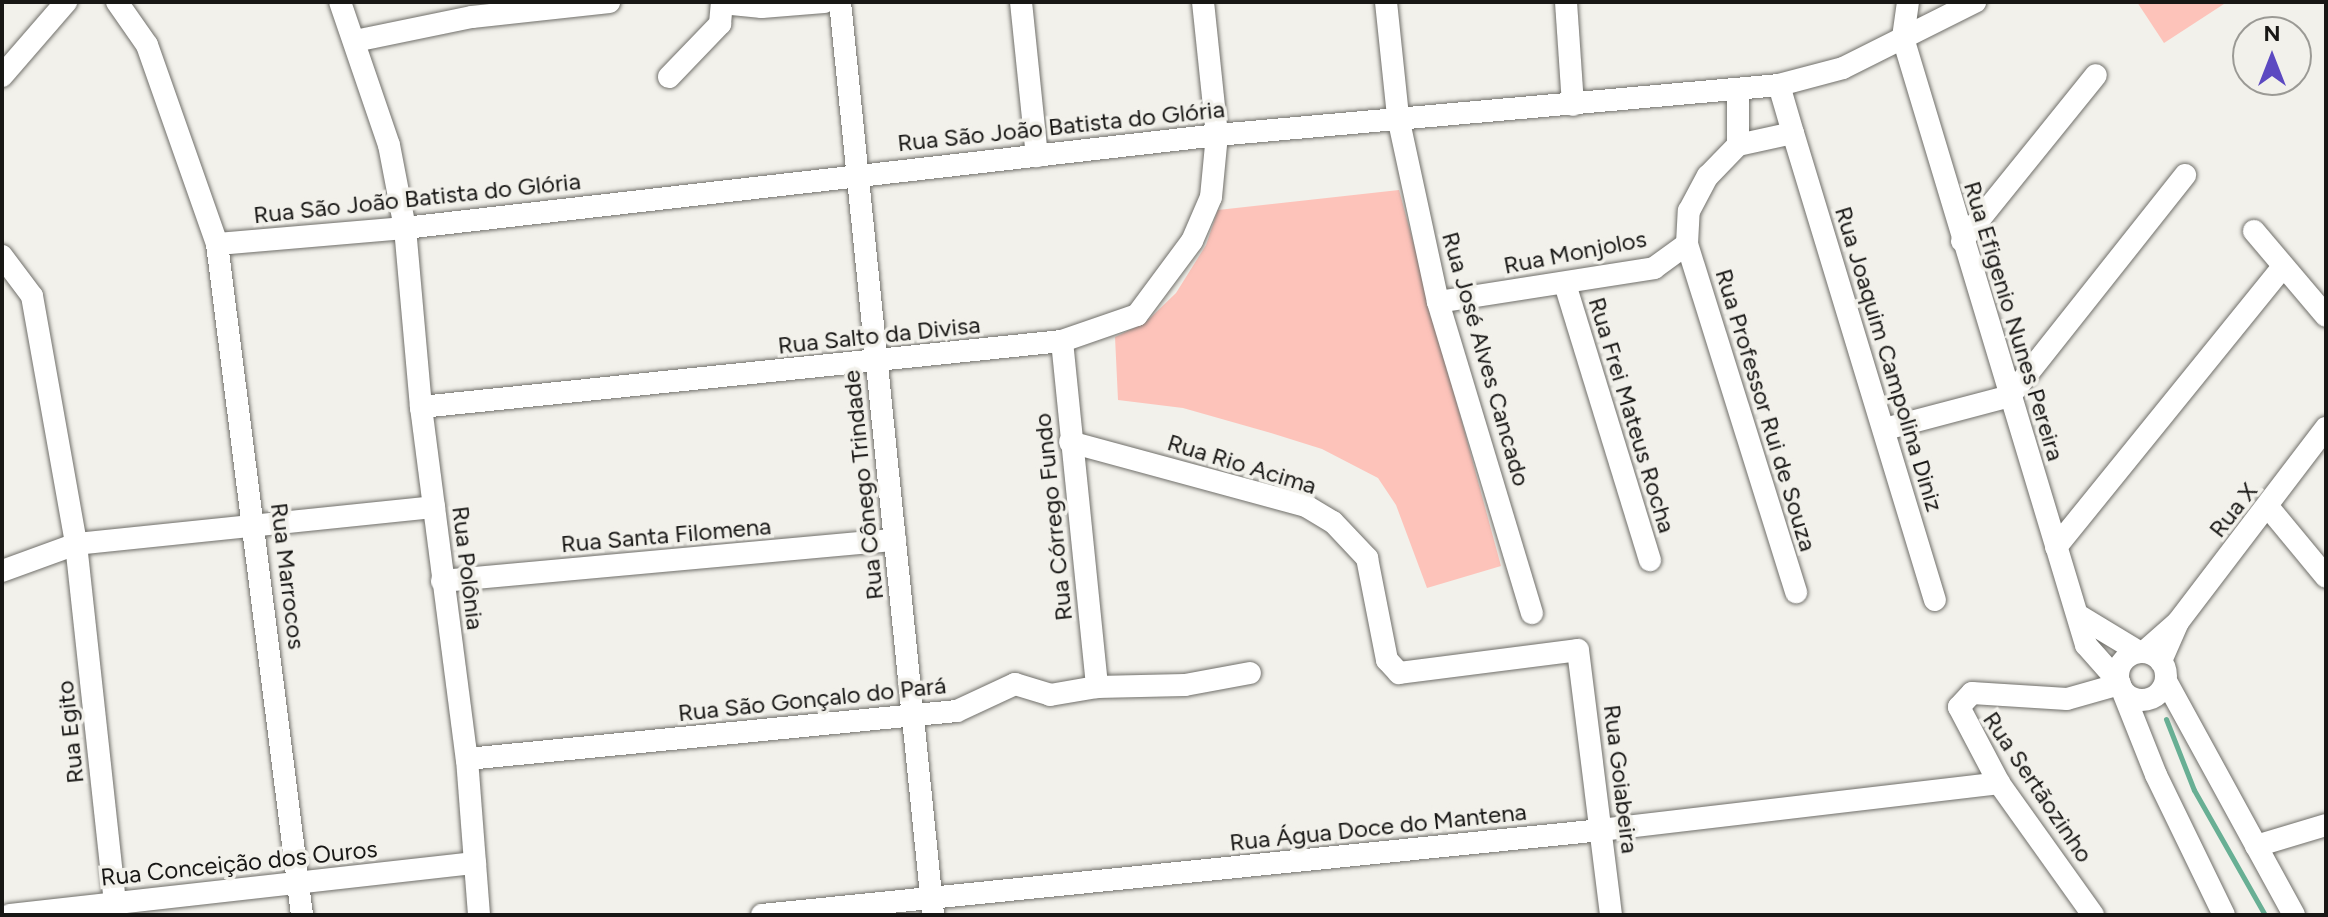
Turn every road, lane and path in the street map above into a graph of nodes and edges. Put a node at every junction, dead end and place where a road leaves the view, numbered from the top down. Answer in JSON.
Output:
{"nodes":[{"id":1,"x":66,"y":2,"type":"edge"},
{"id":2,"x":117,"y":2,"type":"edge"},
{"id":3,"x":340,"y":2,"type":"edge"},
{"id":4,"x":453,"y":2,"type":"edge"},
{"id":5,"x":609,"y":2,"type":"edge"},
{"id":6,"x":824,"y":2,"type":"edge"},
{"id":7,"x":840,"y":2,"type":"edge"},
{"id":8,"x":1021,"y":2,"type":"edge"},
{"id":9,"x":1203,"y":2,"type":"edge"},
{"id":10,"x":1386,"y":2,"type":"edge"},
{"id":11,"x":1566,"y":2,"type":"edge"},
{"id":12,"x":1908,"y":2,"type":"edge"},
{"id":13,"x":1975,"y":2,"type":"edge"},
{"id":14,"x":722,"y":3,"type":"edge"},
{"id":15,"x":554,"y":5,"type":"edge"},
{"id":16,"x":516,"y":7,"type":"edge"},
{"id":17,"x":443,"y":23,"type":"junction"},
{"id":18,"x":1903,"y":38,"type":"junction"},
{"id":19,"x":355,"y":41,"type":"junction"},
{"id":20,"x":2096,"y":75,"type":"dead end"},
{"id":21,"x":2,"y":76,"type":"edge"},
{"id":22,"x":669,"y":77,"type":"dead end"},
{"id":23,"x":1779,"y":85,"type":"junction"},
{"id":24,"x":1738,"y":89,"type":"junction"},
{"id":25,"x":1573,"y":105,"type":"junction"},
{"id":26,"x":1398,"y":117,"type":"junction"},
{"id":27,"x":1793,"y":133,"type":"junction"},
{"id":28,"x":1217,"y":135,"type":"junction"},
{"id":29,"x":1738,"y":145,"type":"junction"},
{"id":30,"x":1037,"y":156,"type":"junction"},
{"id":31,"x":859,"y":174,"type":"junction"},
{"id":32,"x":2185,"y":175,"type":"dead end"},
{"id":33,"x":405,"y":228,"type":"junction"},
{"id":34,"x":2254,"y":231,"type":"dead end"},
{"id":35,"x":1962,"y":241,"type":"junction"},
{"id":36,"x":217,"y":244,"type":"junction"},
{"id":37,"x":1687,"y":244,"type":"junction"},
{"id":38,"x":2,"y":256,"type":"edge"},
{"id":39,"x":2283,"y":267,"type":"junction"},
{"id":40,"x":1565,"y":284,"type":"junction"},
{"id":41,"x":1438,"y":302,"type":"junction"},
{"id":42,"x":2326,"y":316,"type":"edge"},
{"id":43,"x":1062,"y":341,"type":"junction"},
{"id":44,"x":877,"y":361,"type":"junction"},
{"id":45,"x":2010,"y":396,"type":"junction"},
{"id":46,"x":421,"y":407,"type":"junction"},
{"id":47,"x":2326,"y":428,"type":"edge"},
{"id":48,"x":1885,"y":429,"type":"junction"},
{"id":49,"x":1070,"y":442,"type":"junction"},
{"id":50,"x":434,"y":507,"type":"junction"},
{"id":51,"x":2269,"y":508,"type":"junction"},
{"id":52,"x":255,"y":522,"type":"junction"},
{"id":53,"x":895,"y":540,"type":"junction"},
{"id":54,"x":76,"y":544,"type":"junction"},
{"id":55,"x":2056,"y":547,"type":"junction"},
{"id":56,"x":1650,"y":560,"type":"dead end"},
{"id":57,"x":2,"y":571,"type":"edge"},
{"id":58,"x":2326,"y":577,"type":"edge"},
{"id":59,"x":442,"y":581,"type":"junction"},
{"id":60,"x":1796,"y":592,"type":"dead end"},
{"id":61,"x":1935,"y":600,"type":"dead end"},
{"id":62,"x":1532,"y":613,"type":"dead end"},
{"id":63,"x":2081,"y":617,"type":"junction"},
{"id":64,"x":1578,"y":650,"type":"joint"},
{"id":65,"x":2153,"y":661,"type":"junction"},
{"id":66,"x":1250,"y":673,"type":"dead end"},
{"id":67,"x":2120,"y":684,"type":"junction"},
{"id":68,"x":1097,"y":687,"type":"junction"},
{"id":69,"x":913,"y":716,"type":"junction"},
{"id":70,"x":467,"y":759,"type":"junction"},
{"id":71,"x":1999,"y":783,"type":"junction"},
{"id":72,"x":2326,"y":825,"type":"edge"},
{"id":73,"x":1601,"y":830,"type":"junction"},
{"id":74,"x":2256,"y":846,"type":"junction"},
{"id":75,"x":475,"y":863,"type":"junction"},
{"id":76,"x":299,"y":882,"type":"junction"},
{"id":77,"x":932,"y":907,"type":"edge"},
{"id":78,"x":115,"y":909,"type":"edge"},
{"id":79,"x":10,"y":915,"type":"edge"},
{"id":80,"x":302,"y":915,"type":"edge"},
{"id":81,"x":479,"y":915,"type":"edge"},
{"id":82,"x":762,"y":915,"type":"edge"},
{"id":83,"x":1611,"y":915,"type":"edge"},
{"id":84,"x":2093,"y":915,"type":"edge"},
{"id":85,"x":2224,"y":915,"type":"edge"},
{"id":86,"x":2294,"y":915,"type":"edge"}],
"edges":[{"from":1,"to":21,"type":"street"},
{"from":2,"to":36,"type":"street","name":"Rua Marrocos"},
{"from":3,"to":19,"type":"street","name":"Rua Polônia"},
{"from":4,"to":17,"type":"street"},
{"from":5,"to":15,"type":"street"},
{"from":6,"to":14,"type":"street"},
{"from":7,"to":31,"type":"street","name":"Rua Cônego Trindade"},
{"from":8,"to":30,"type":"street"},
{"from":9,"to":28,"type":"street","name":"Rua Salto da Divisa"},
{"from":10,"to":26,"type":"street","name":"Rua José Alves Cancado"},
{"from":11,"to":25,"type":"street"},
{"from":12,"to":18,"type":"street"},
{"from":13,"to":18,"type":"street","name":"Rua São João Batista do Glória"},
{"from":14,"to":22,"type":"street"},
{"from":15,"to":16,"type":"street"},
{"from":16,"to":17,"type":"street"},
{"from":17,"to":19,"type":"street"},
{"from":18,"to":23,"type":"street","name":"Rua São João Batista do Glória"},
{"from":18,"to":35,"type":"street","name":"Rua Efigenio Nunes Pereira"},
{"from":19,"to":33,"type":"street","name":"Rua Polônia"},
{"from":20,"to":35,"type":"street"},
{"from":23,"to":24,"type":"street","name":"Rua São João Batista do Glória"},
{"from":23,"to":27,"type":"street"},
{"from":24,"to":25,"type":"street","name":"Rua São João Batista do Glória"},
{"from":24,"to":29,"type":"street"},
{"from":25,"to":26,"type":"street","name":"Rua São João Batista do Glória"},
{"from":26,"to":28,"type":"street","name":"Rua São João Batista do Glória"},
{"from":26,"to":41,"type":"street","name":"Rua José Alves Cancado"},
{"from":27,"to":29,"type":"street"},
{"from":27,"to":48,"type":"street","name":"Rua Joaquim Campolina Diniz"},
{"from":28,"to":30,"type":"street","name":"Rua São João Batista do Glória"},
{"from":28,"to":43,"type":"street","name":"Rua Salto da Divisa"},
{"from":29,"to":37,"type":"street"},
{"from":30,"to":31,"type":"street","name":"Rua São João Batista do Glória"},
{"from":31,"to":33,"type":"street","name":"Rua São João Batista do Glória"},
{"from":31,"to":44,"type":"street","name":"Rua Cônego Trindade"},
{"from":32,"to":45,"type":"street"},
{"from":33,"to":36,"type":"street","name":"Rua São João Batista do Glória"},
{"from":33,"to":46,"type":"street","name":"Rua Polônia"},
{"from":34,"to":39,"type":"street"},
{"from":35,"to":45,"type":"street","name":"Rua Efigenio Nunes Pereira"},
{"from":36,"to":52,"type":"street","name":"Rua Marrocos"},
{"from":37,"to":40,"type":"street","name":"Rua Monjolos"},
{"from":37,"to":60,"type":"street","name":"Rua Professor Rui de Souza"},
{"from":38,"to":54,"type":"street","name":"Rua Egito"},
{"from":39,"to":42,"type":"street"},
{"from":39,"to":55,"type":"street"},
{"from":40,"to":41,"type":"street","name":"Rua Monjolos"},
{"from":40,"to":56,"type":"street","name":"Rua Frei Mateus Rocha"},
{"from":41,"to":62,"type":"street","name":"Rua José Alves Cancado"},
{"from":43,"to":44,"type":"street","name":"Rua Salto da Divisa"},
{"from":43,"to":49,"type":"street","name":"Rua Córrego Fundo"},
{"from":44,"to":46,"type":"street","name":"Rua Salto da Divisa"},
{"from":44,"to":53,"type":"street","name":"Rua Cônego Trindade"},
{"from":45,"to":48,"type":"street"},
{"from":45,"to":55,"type":"street","name":"Rua Efigenio Nunes Pereira"},
{"from":46,"to":50,"type":"street","name":"Rua Polônia"},
{"from":47,"to":51,"type":"street","name":"Rua X"},
{"from":48,"to":61,"type":"street","name":"Rua Joaquim Campolina Diniz"},
{"from":49,"to":64,"type":"street","name":"Rua Rio Acima"},
{"from":49,"to":68,"type":"street","name":"Rua Córrego Fundo"},
{"from":50,"to":52,"type":"street"},
{"from":50,"to":59,"type":"street","name":"Rua Polônia"},
{"from":51,"to":58,"type":"street"},
{"from":51,"to":65,"type":"street","name":"Rua X"},
{"from":52,"to":54,"type":"street"},
{"from":52,"to":76,"type":"street","name":"Rua Marrocos"},
{"from":53,"to":59,"type":"street","name":"Rua Santa Filomena"},
{"from":53,"to":69,"type":"street","name":"Rua Cônego Trindade"},
{"from":54,"to":57,"type":"street"},
{"from":54,"to":78,"type":"street","name":"Rua Egito"},
{"from":55,"to":63,"type":"street","name":"Rua Efigenio Nunes Pereira"},
{"from":59,"to":70,"type":"street","name":"Rua Polônia"},
{"from":63,"to":65,"type":"street"},
{"from":63,"to":67,"type":"street","name":"Rua Efigenio Nunes Pereira"},
{"from":64,"to":73,"type":"street","name":"Rua Goiabeira"},
{"from":65,"to":67,"type":"street"},
{"from":65,"to":67,"type":"street"},
{"from":65,"to":74,"type":"street"},
{"from":66,"to":68,"type":"street","name":"Rua São Gonçalo do Pará"},
{"from":67,"to":71,"type":"street","name":"Rua Sertãozinho"},
{"from":67,"to":85,"type":"street"},
{"from":68,"to":69,"type":"street","name":"Rua São Gonçalo do Pará"},
{"from":69,"to":70,"type":"street","name":"Rua São Gonçalo do Pará"},
{"from":69,"to":77,"type":"street","name":"Rua Cônego Trindade"},
{"from":70,"to":75,"type":"street","name":"Rua Polônia"},
{"from":71,"to":73,"type":"street","name":"Rua Água Doce do Mantena"},
{"from":71,"to":84,"type":"street","name":"Rua Sertãozinho"},
{"from":72,"to":74,"type":"street"},
{"from":73,"to":77,"type":"street","name":"Rua Água Doce do Mantena"},
{"from":73,"to":83,"type":"street","name":"Rua Goiabeira"},
{"from":74,"to":86,"type":"street"},
{"from":75,"to":76,"type":"street","name":"Rua Conceição dos Ouros"},
{"from":75,"to":81,"type":"street","name":"Rua Polônia"},
{"from":76,"to":78,"type":"street","name":"Rua Conceição dos Ouros"},
{"from":76,"to":80,"type":"street","name":"Rua Marrocos"},
{"from":77,"to":82,"type":"street","name":"Rua Água Doce do Mantena"},
{"from":78,"to":79,"type":"street","name":"Rua Conceição dos Ouros"}]}
